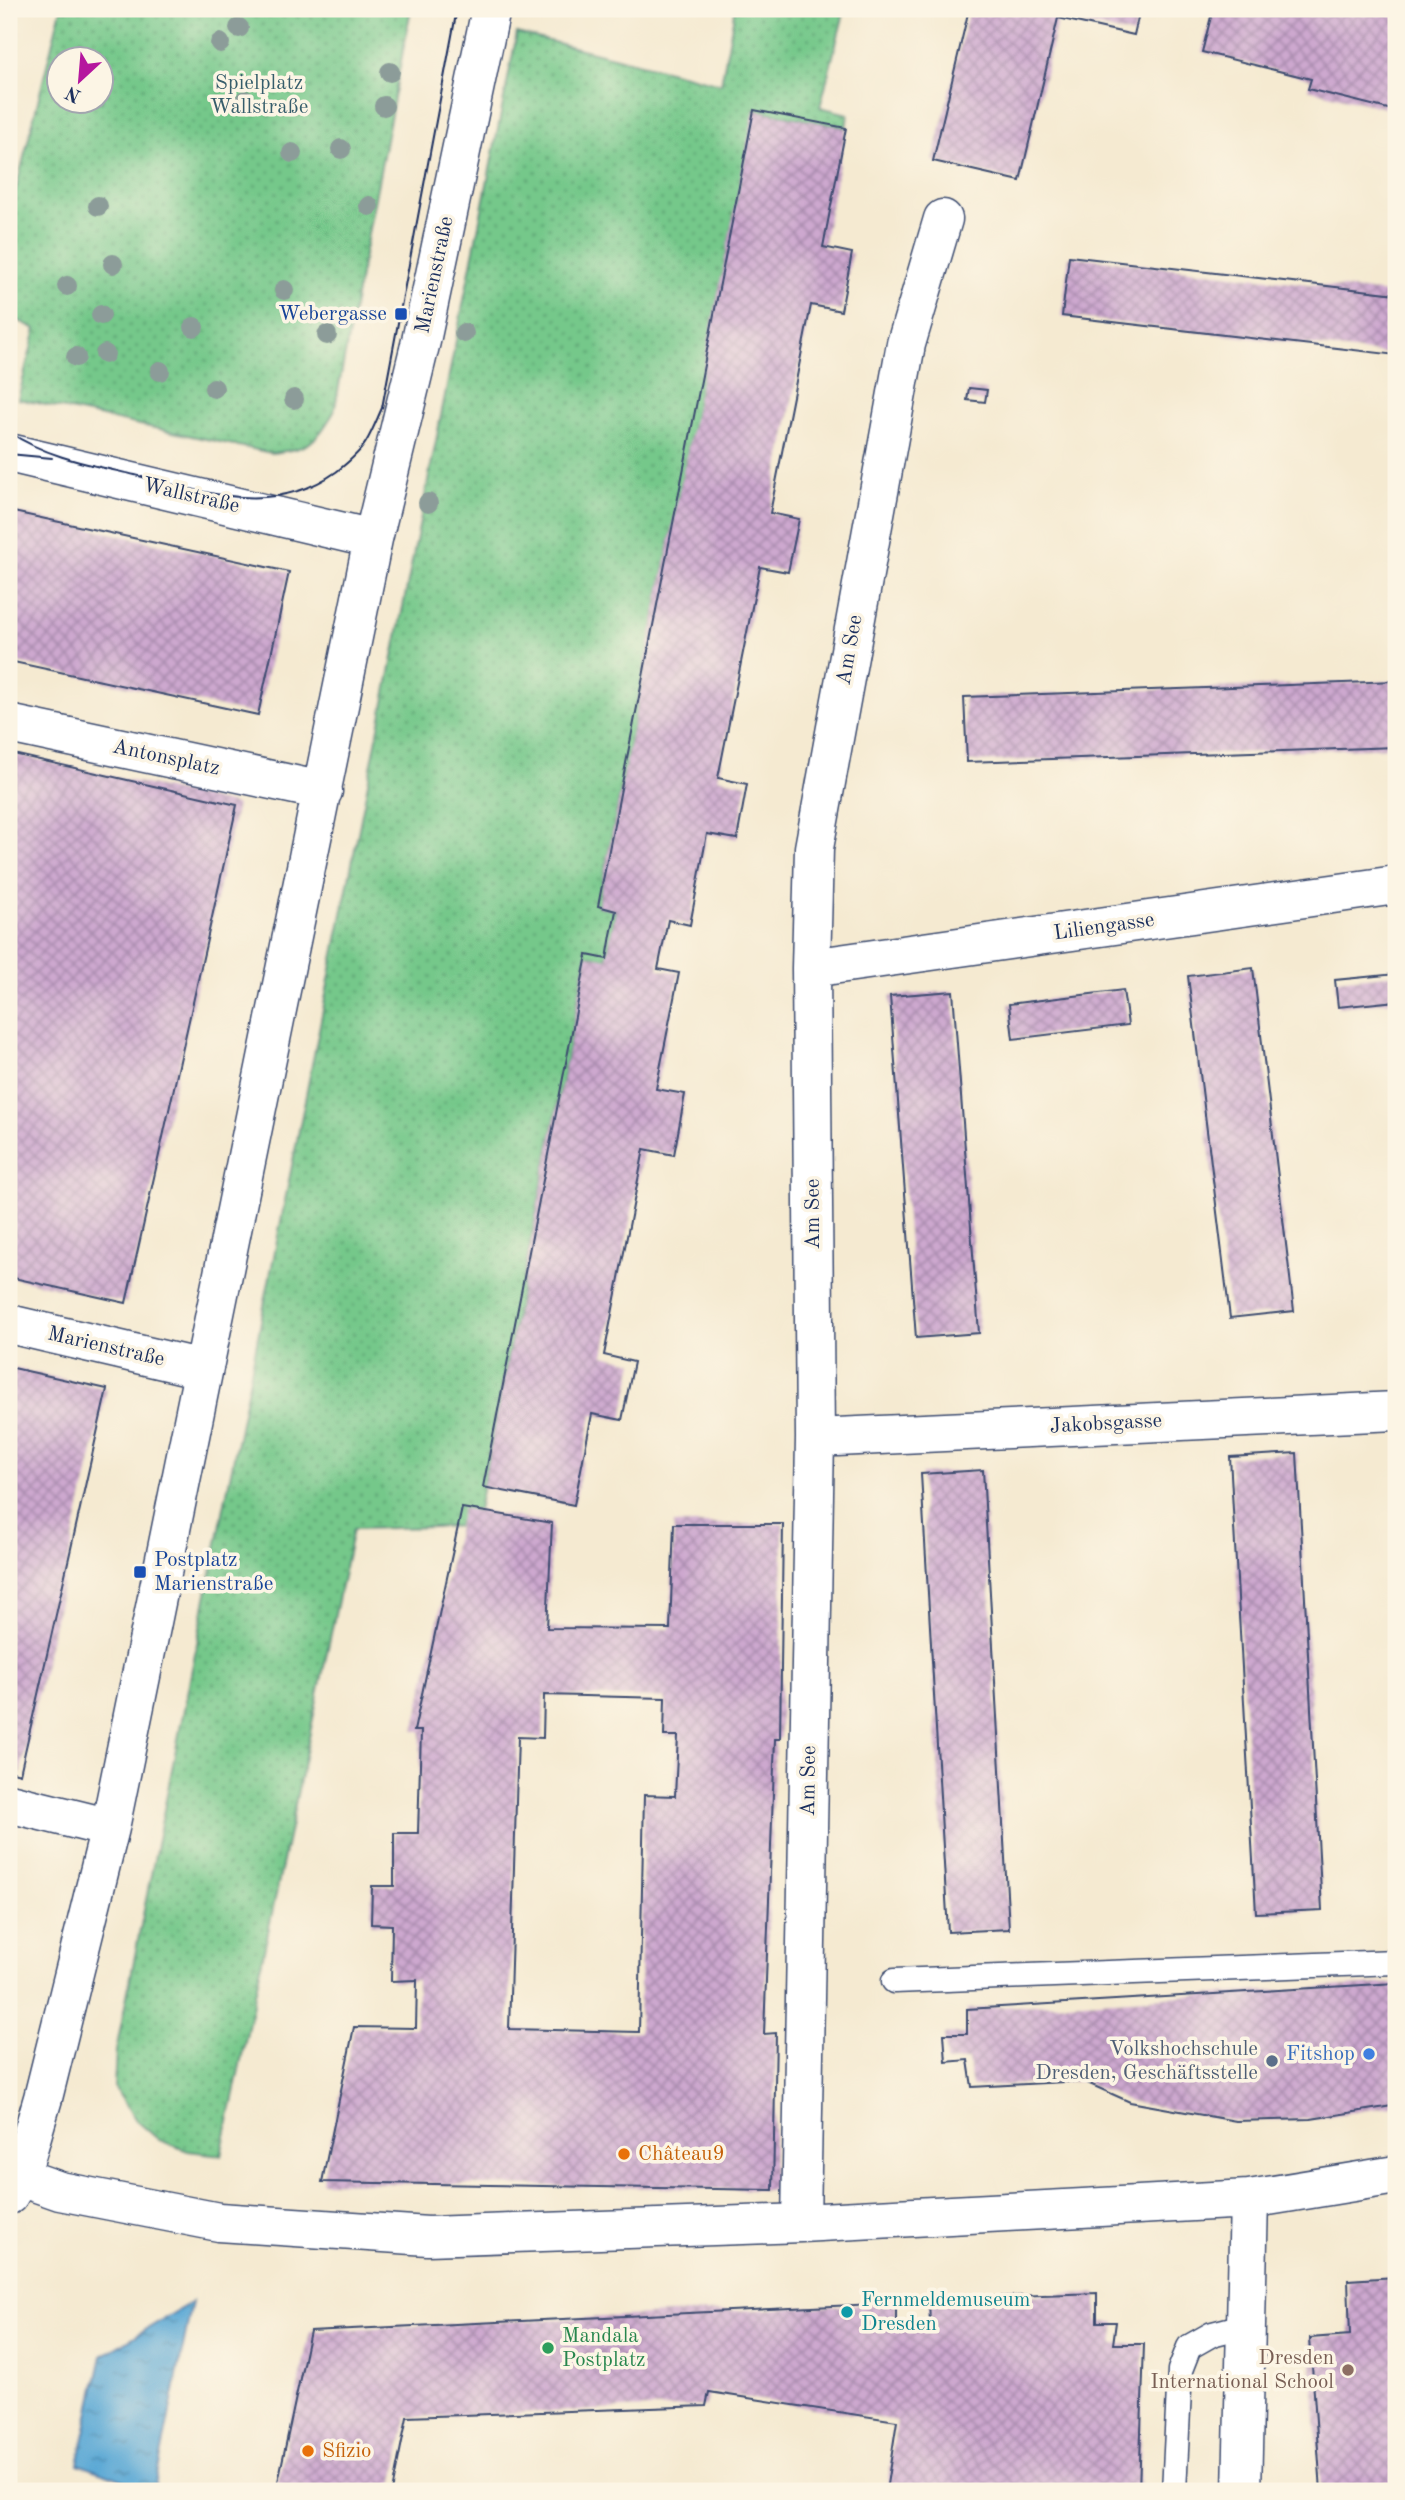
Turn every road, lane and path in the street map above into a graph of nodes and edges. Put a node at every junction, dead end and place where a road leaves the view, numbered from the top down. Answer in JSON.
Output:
{"nodes":[{"id":1,"x":491,"y":9,"type":"edge"},
{"id":2,"x":943,"y":219,"type":"dead end"},
{"id":3,"x":9,"y":453,"type":"edge"},
{"id":4,"x":373,"y":539,"type":"junction"},
{"id":5,"x":9,"y":724,"type":"edge"},
{"id":6,"x":323,"y":791,"type":"junction"},
{"id":7,"x":1396,"y":885,"type":"edge"},
{"id":8,"x":811,"y":968,"type":"junction"},
{"id":9,"x":9,"y":1324,"type":"edge"},
{"id":10,"x":202,"y":1369,"type":"junction"},
{"id":11,"x":1396,"y":1410,"type":"edge"},
{"id":12,"x":815,"y":1438,"type":"junction"},
{"id":13,"x":9,"y":1803,"type":"edge"},
{"id":14,"x":110,"y":1828,"type":"junction"},
{"id":15,"x":1396,"y":1962,"type":"edge"},
{"id":16,"x":894,"y":1981,"type":"dead end"},
{"id":17,"x":1396,"y":2175,"type":"edge"},
{"id":18,"x":14,"y":2186,"type":"edge"},
{"id":19,"x":1249,"y":2199,"type":"junction"},
{"id":20,"x":802,"y":2223,"type":"junction"},
{"id":21,"x":1247,"y":2325,"type":"junction"},
{"id":22,"x":1174,"y":2491,"type":"edge"},
{"id":23,"x":1242,"y":2491,"type":"edge"}],
"edges":[{"from":1,"to":4,"type":"street","name":"Marienstraße"},
{"from":2,"to":8,"type":"street","name":"Am See"},
{"from":3,"to":4,"type":"street","name":"Wallstraße"},
{"from":4,"to":6,"type":"street","name":"Marienstraße"},
{"from":5,"to":6,"type":"street","name":"Antonsplatz"},
{"from":6,"to":10,"type":"street","name":"Marienstraße"},
{"from":7,"to":8,"type":"street","name":"Liliengasse"},
{"from":8,"to":12,"type":"street","name":"Am See"},
{"from":9,"to":10,"type":"street","name":"Marienstraße"},
{"from":10,"to":14,"type":"street","name":"Marienstraße"},
{"from":11,"to":12,"type":"street","name":"Jakobsgasse"},
{"from":12,"to":20,"type":"street","name":"Am See"},
{"from":13,"to":14,"type":"street"},
{"from":14,"to":18,"type":"street","name":"Marienstraße"},
{"from":15,"to":16,"type":"lane"},
{"from":17,"to":19,"type":"street"},
{"from":18,"to":20,"type":"street"},
{"from":19,"to":20,"type":"street"},
{"from":19,"to":21,"type":"street"},
{"from":21,"to":22,"type":"lane"},
{"from":21,"to":23,"type":"street"}]}
